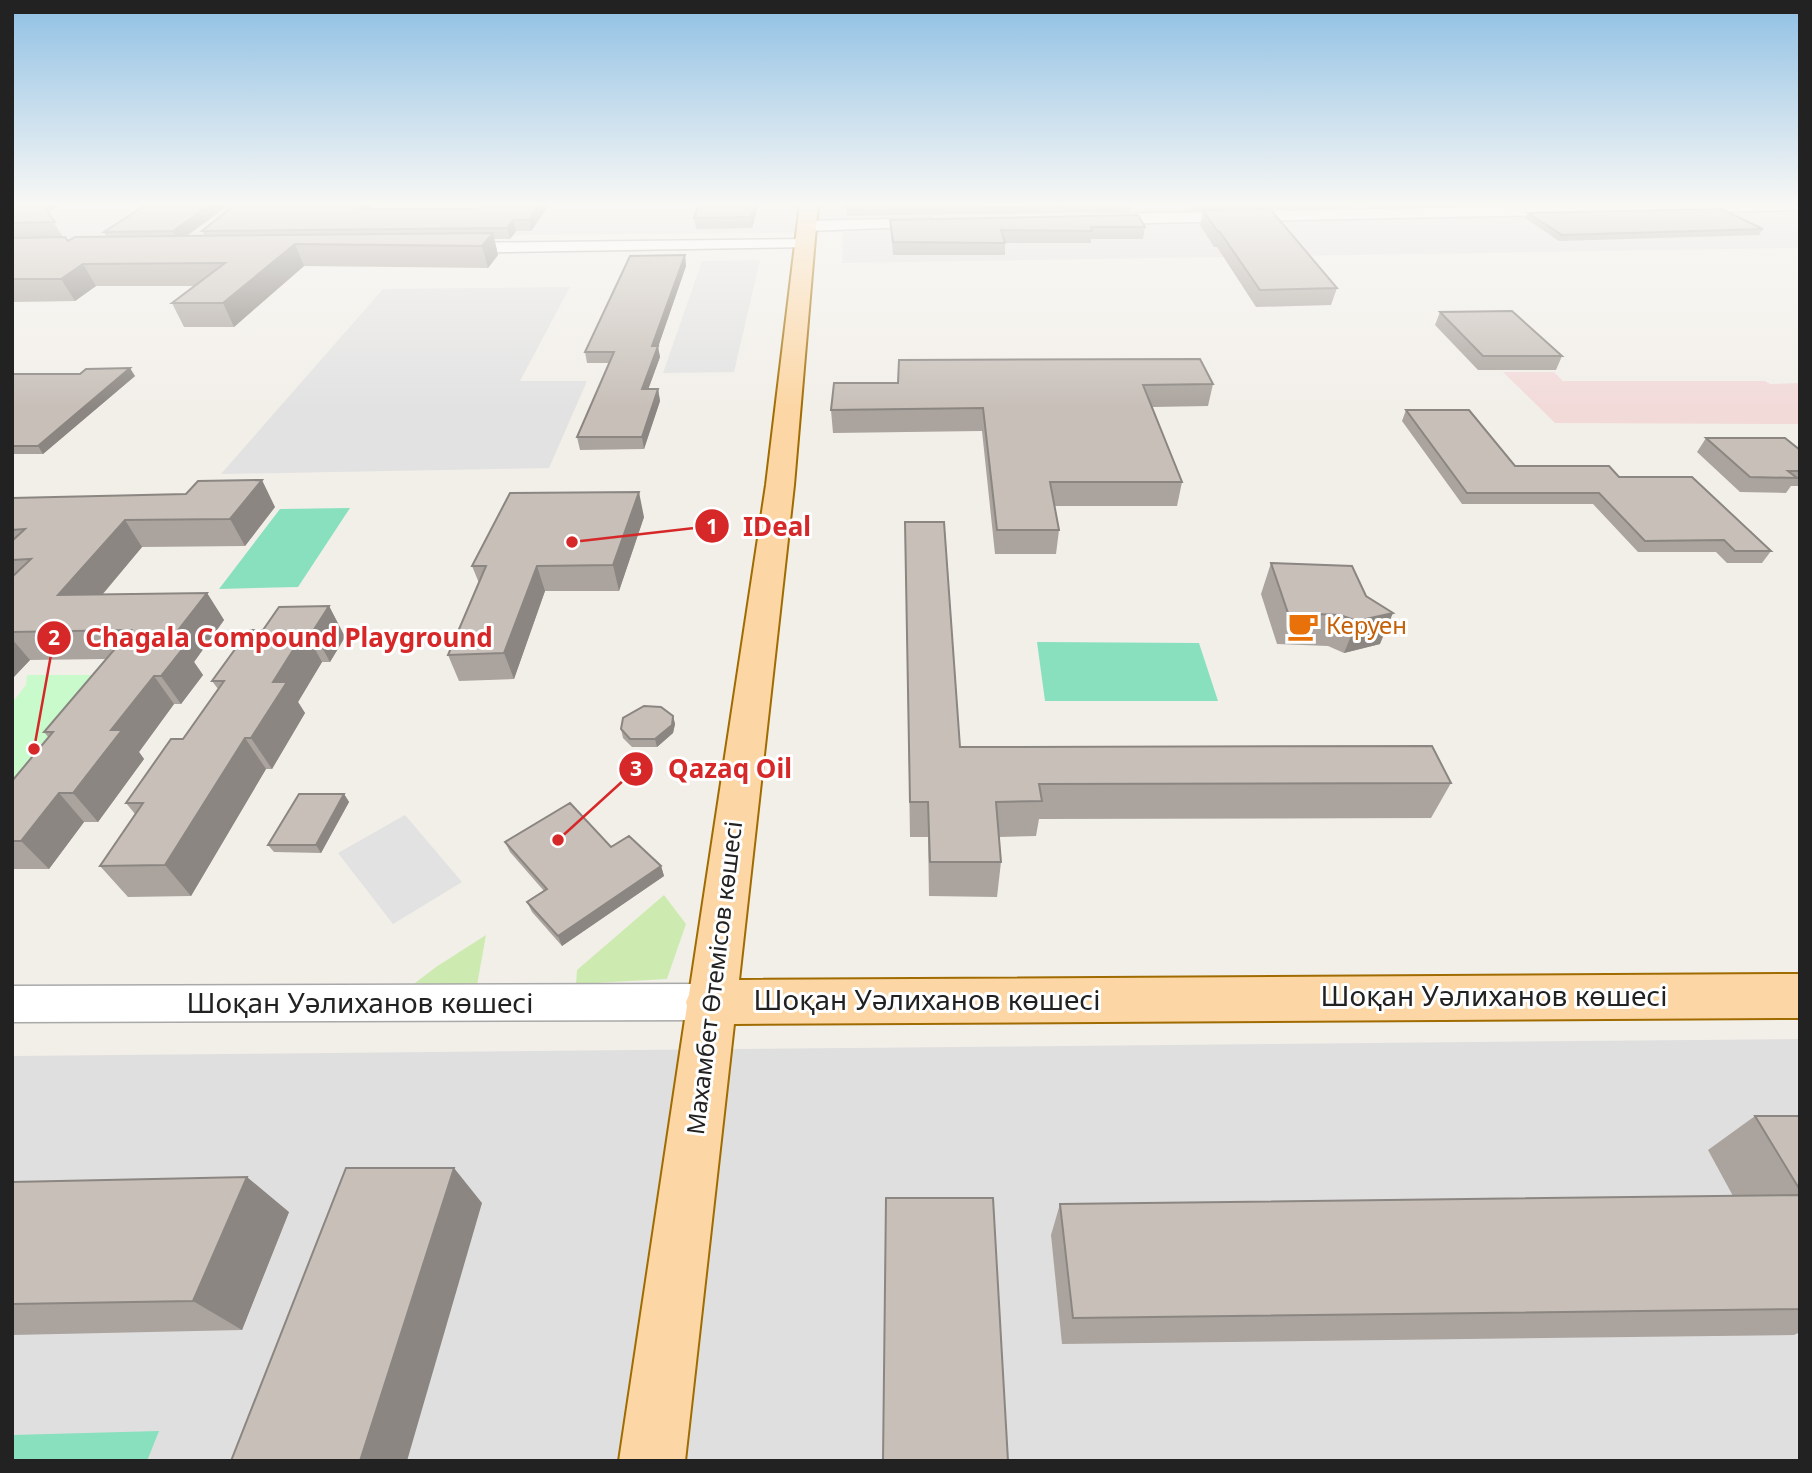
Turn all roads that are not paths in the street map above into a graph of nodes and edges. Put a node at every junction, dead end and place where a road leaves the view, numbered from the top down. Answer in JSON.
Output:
{"nodes":[{"id":1,"x":802,"y":272,"type":"edge"},
{"id":2,"x":1800,"y":996,"type":"edge"},
{"id":3,"x":710,"y":1002,"type":"junction"},
{"id":4,"x":12,"y":1004,"type":"edge"},
{"id":5,"x":652,"y":1461,"type":"edge"}],
"edges":[{"from":1,"to":3,"type":"main road","name":"Махамбет Өтемісов көшесі"},
{"from":2,"to":3,"type":"main road","name":"Шоқан Уәлиханов көшесі"},
{"from":3,"to":4,"type":"street","name":"Шоқан Уәлиханов көшесі"},
{"from":3,"to":5,"type":"main road","name":"Махамбет Өтемісов көшесі"}]}
